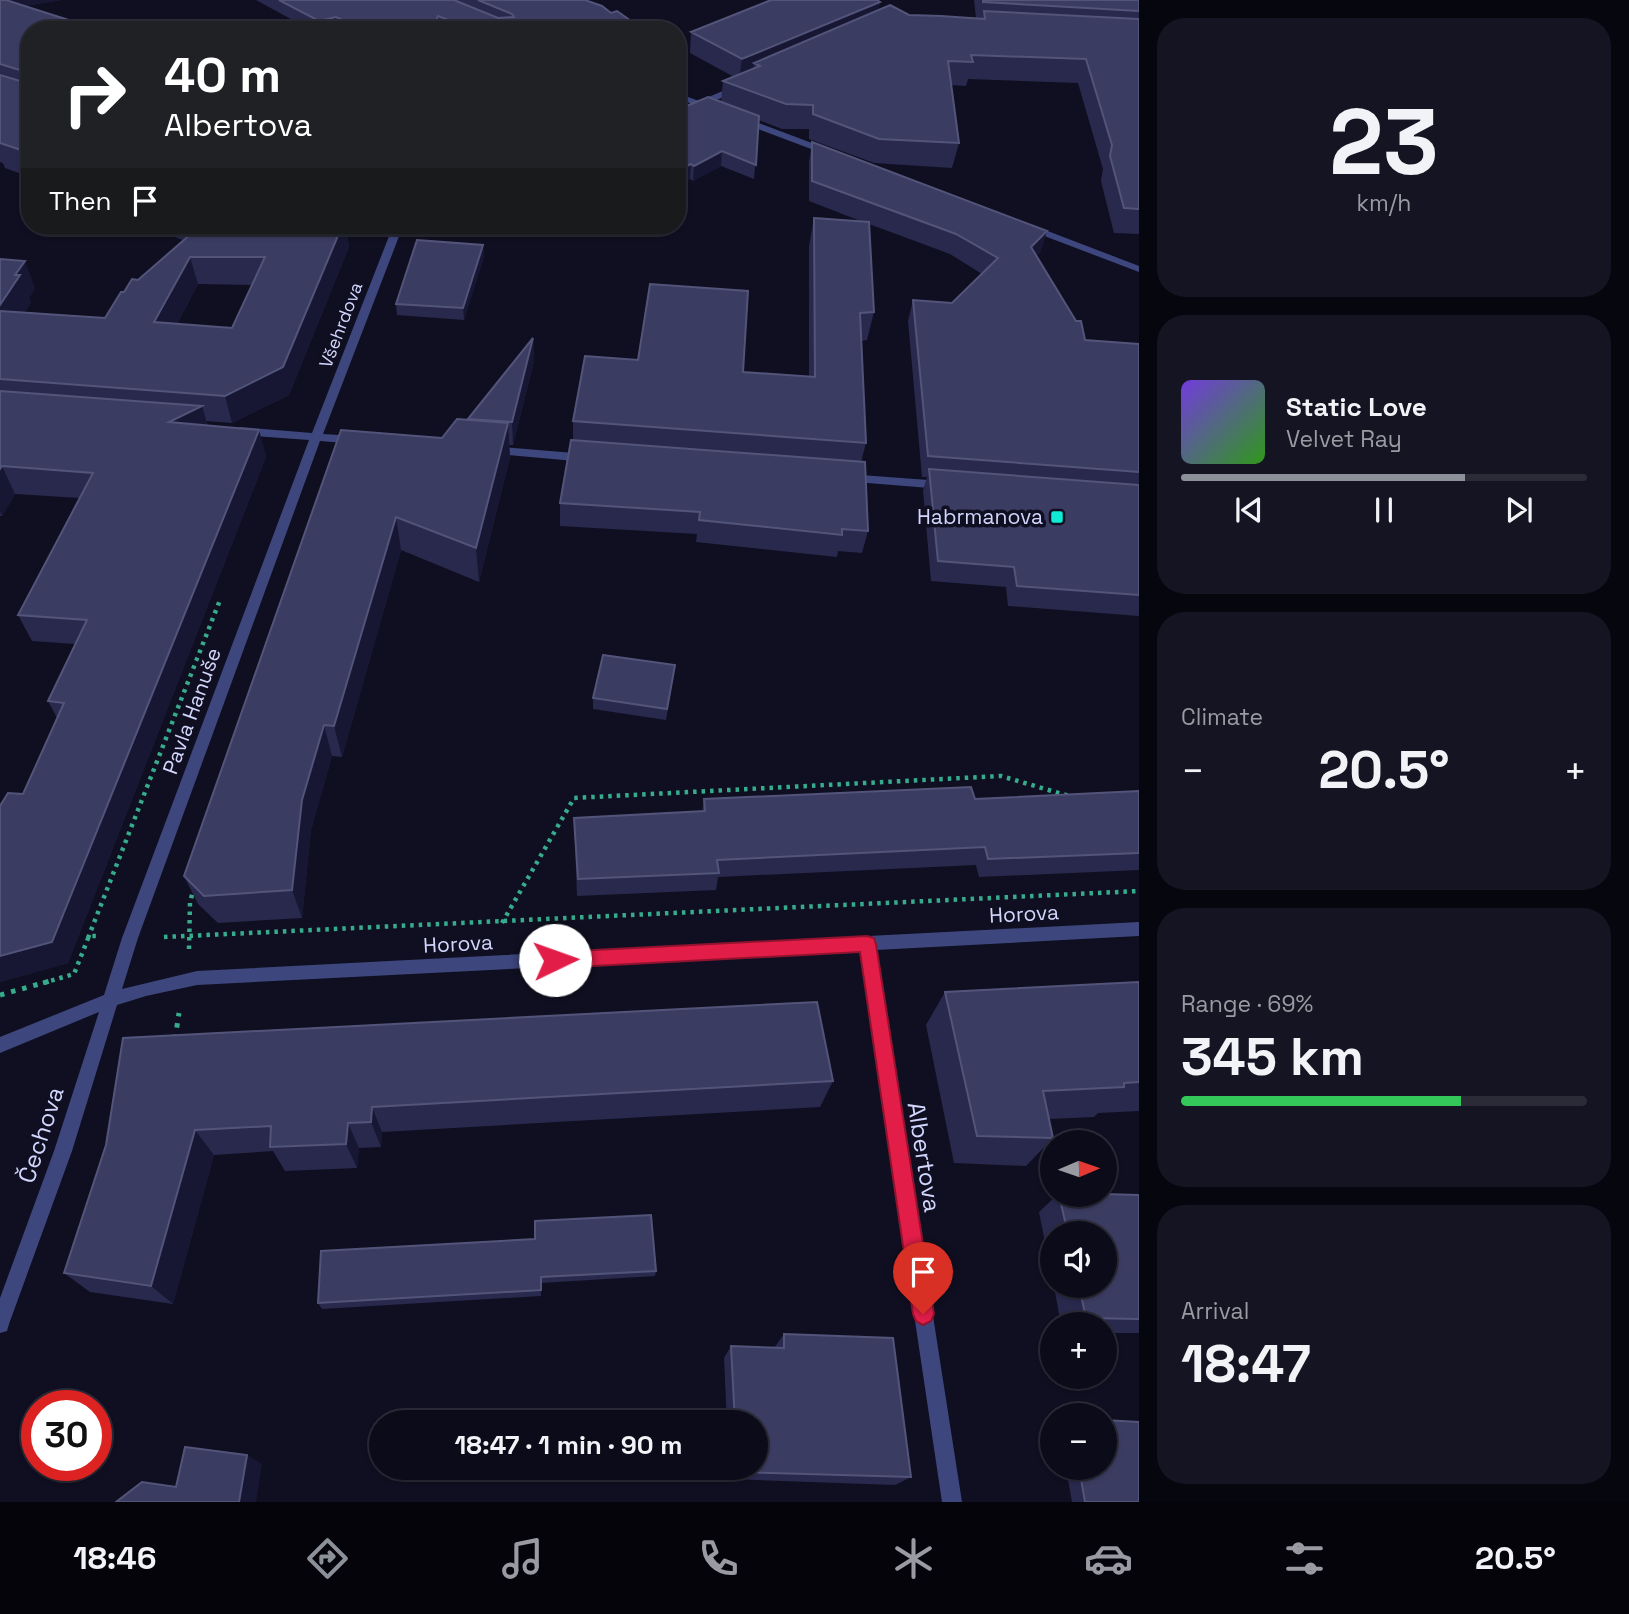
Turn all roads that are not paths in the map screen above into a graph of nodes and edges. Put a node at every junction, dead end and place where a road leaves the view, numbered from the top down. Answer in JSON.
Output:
{"nodes":[{"id":1,"x":749,"y":83,"type":"edge"},
{"id":2,"x":686,"y":99,"type":"edge"},
{"id":3,"x":700,"y":104,"type":"junction"},
{"id":4,"x":686,"y":109,"type":"edge"},
{"id":5,"x":842,"y":157,"type":"edge"},
{"id":6,"x":1023,"y":225,"type":"edge"},
{"id":7,"x":395,"y":235,"type":"edge"},
{"id":8,"x":1139,"y":269,"type":"edge"},
{"id":9,"x":234,"y":430,"type":"edge"},
{"id":10,"x":316,"y":437,"type":"junction"},
{"id":11,"x":371,"y":441,"type":"edge"},
{"id":12,"x":481,"y":449,"type":"edge"},
{"id":13,"x":604,"y":459,"type":"edge"},
{"id":14,"x":837,"y":477,"type":"edge"},
{"id":15,"x":952,"y":486,"type":"edge"},
{"id":16,"x":1139,"y":929,"type":"edge"},
{"id":17,"x":867,"y":944,"type":"junction"},
{"id":18,"x":109,"y":1000,"type":"junction"},
{"id":19,"x":0,"y":1045,"type":"edge"},
{"id":20,"x":0,"y":1324,"type":"edge"},
{"id":21,"x":952,"y":1502,"type":"edge"}],
"edges":[{"from":1,"to":3,"type":"street"},
{"from":2,"to":3,"type":"street"},
{"from":3,"to":4,"type":"street"},
{"from":3,"to":5,"type":"street"},
{"from":6,"to":8,"type":"street"},
{"from":7,"to":10,"type":"street","name":"Všehrdova"},
{"from":9,"to":10,"type":"street"},
{"from":10,"to":11,"type":"street"},
{"from":10,"to":18,"type":"street","name":"Pavla Hanuše"},
{"from":12,"to":13,"type":"street"},
{"from":14,"to":15,"type":"street"},
{"from":16,"to":17,"type":"street","name":"Horova"},
{"from":17,"to":18,"type":"street","name":"Horova"},
{"from":17,"to":21,"type":"street","name":"Albertova"},
{"from":18,"to":19,"type":"street","name":"Horova"},
{"from":18,"to":20,"type":"street","name":"Čechova"}]}
